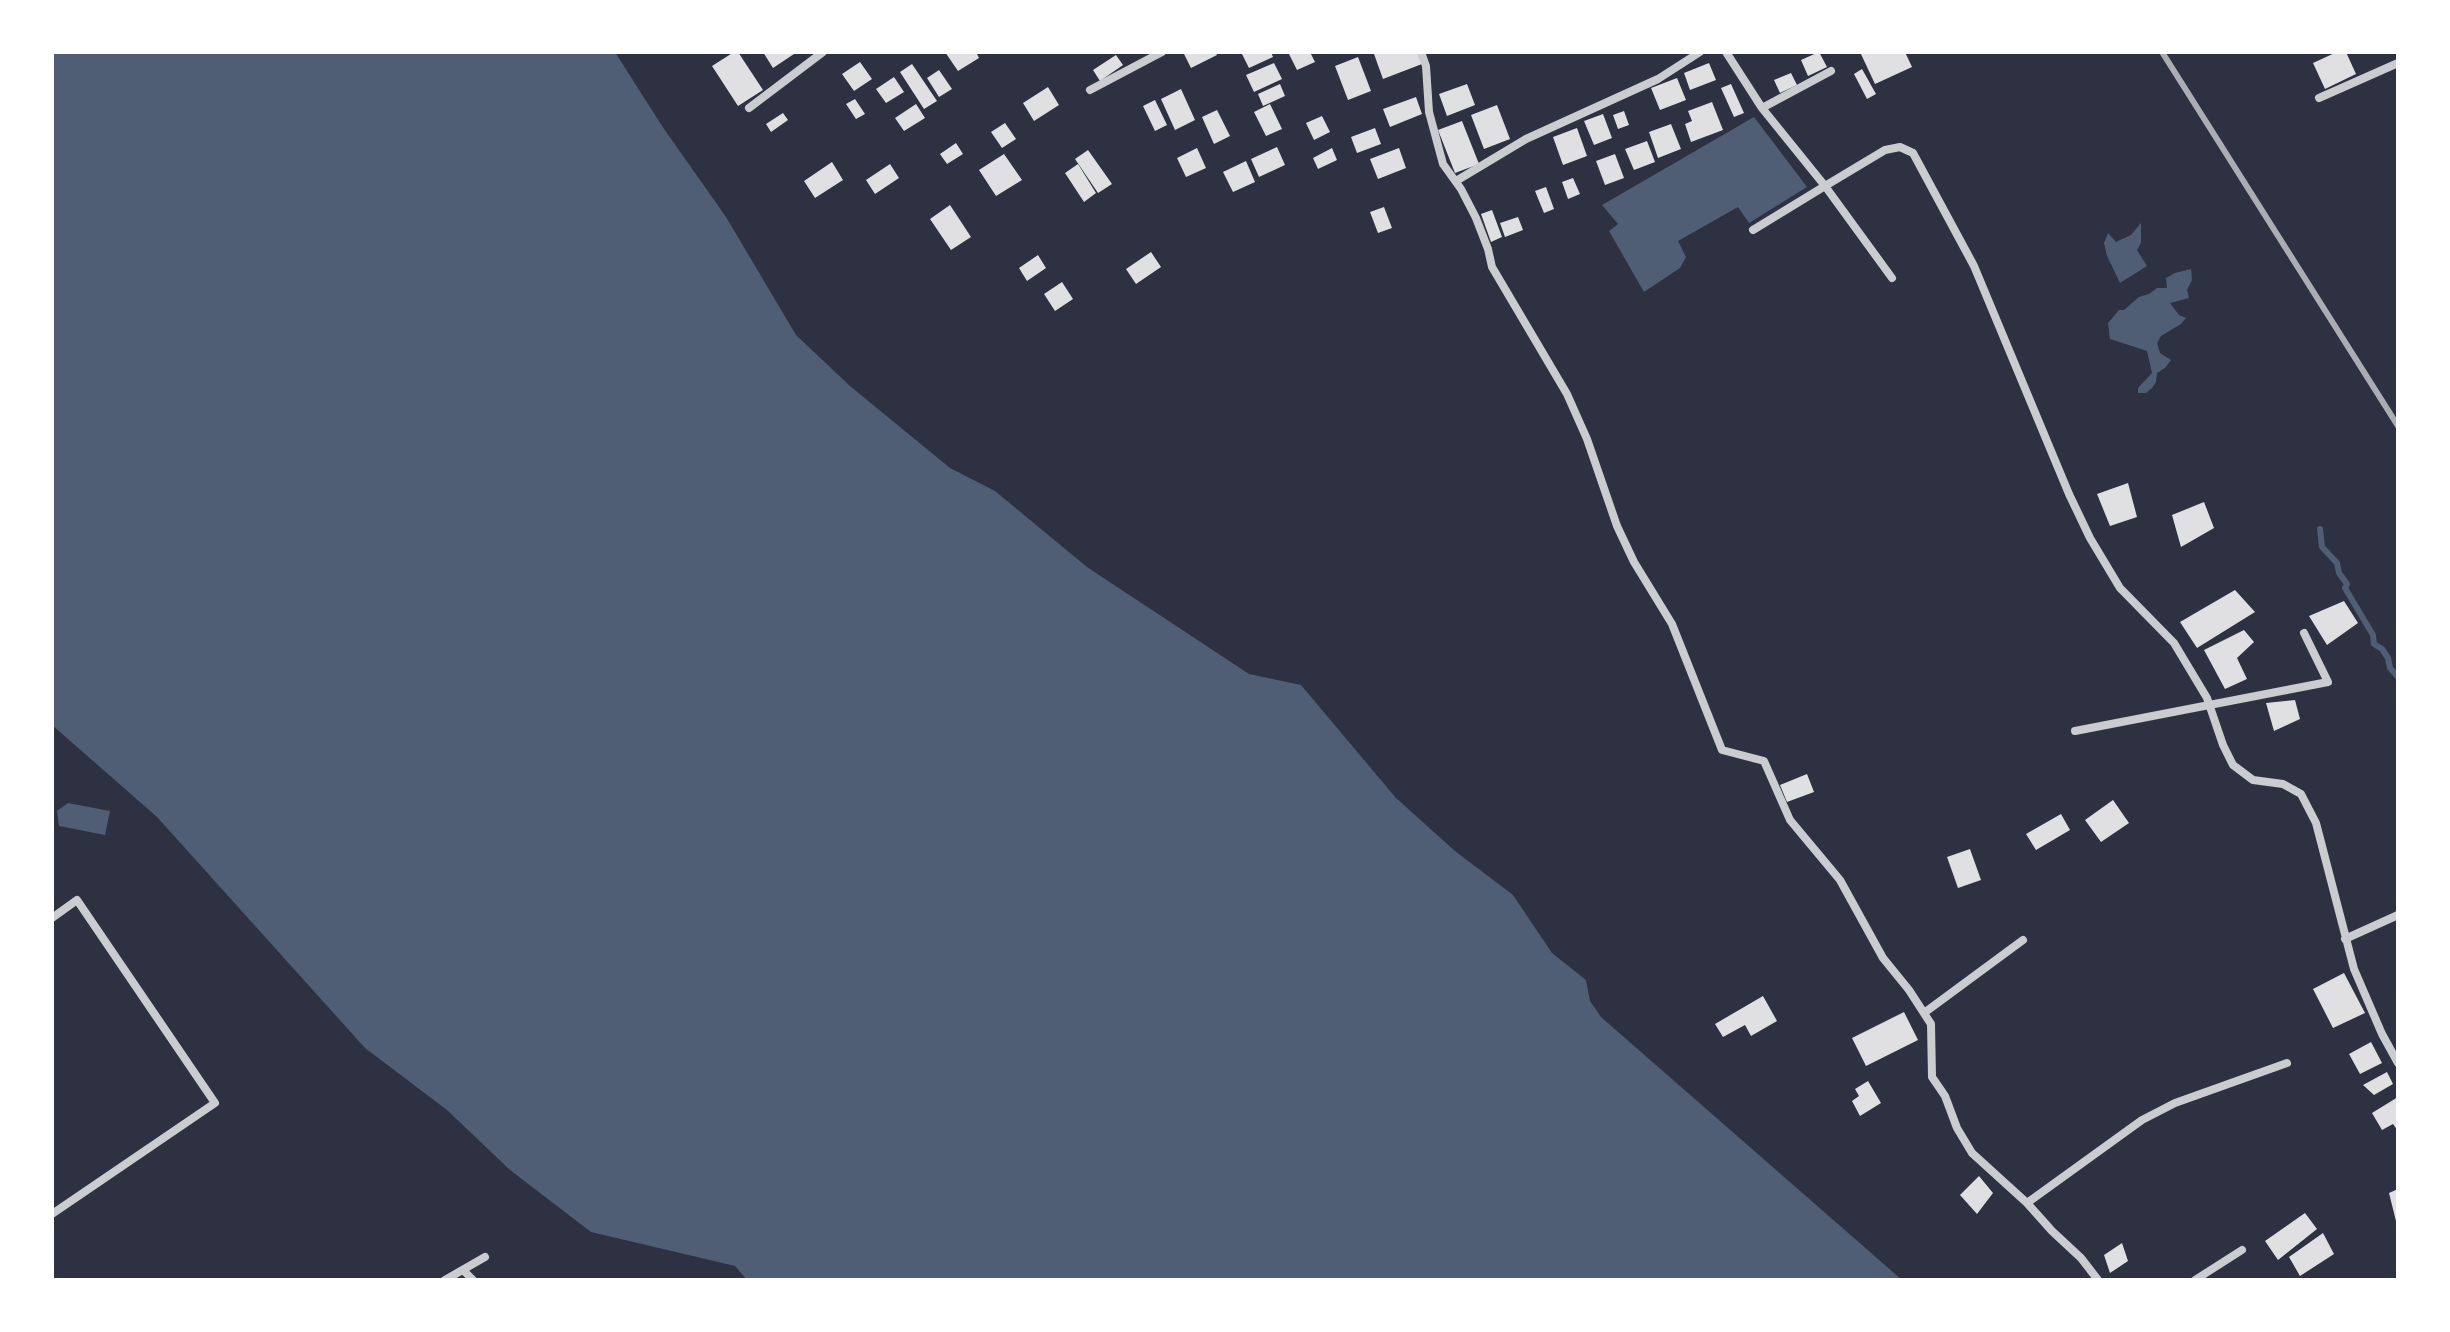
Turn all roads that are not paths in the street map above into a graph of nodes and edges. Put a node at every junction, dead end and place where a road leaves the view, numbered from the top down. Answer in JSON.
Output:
{"nodes":[{"id":1,"x":823,"y":52,"type":"edge"},
{"id":2,"x":1162,"y":52,"type":"edge"},
{"id":3,"x":1421,"y":52,"type":"edge"},
{"id":4,"x":1700,"y":52,"type":"edge"},
{"id":5,"x":1726,"y":52,"type":"edge"},
{"id":6,"x":2398,"y":63,"type":"edge"},
{"id":7,"x":1831,"y":71,"type":"dead end"},
{"id":8,"x":1090,"y":90,"type":"dead end"},
{"id":9,"x":2319,"y":98,"type":"dead end"},
{"id":10,"x":749,"y":108,"type":"dead end"},
{"id":11,"x":1762,"y":108,"type":"junction"},
{"id":12,"x":1456,"y":181,"type":"junction"},
{"id":13,"x":1825,"y":186,"type":"junction"},
{"id":14,"x":1753,"y":230,"type":"dead end"},
{"id":15,"x":1892,"y":278,"type":"dead end"},
{"id":16,"x":2304,"y":633,"type":"dead end"},
{"id":17,"x":2209,"y":704,"type":"junction"},
{"id":18,"x":2075,"y":731,"type":"dead end"},
{"id":19,"x":2398,"y":915,"type":"edge"},
{"id":20,"x":52,"y":918,"type":"edge"},
{"id":21,"x":2345,"y":939,"type":"junction"},
{"id":22,"x":2023,"y":940,"type":"dead end"},
{"id":23,"x":1924,"y":1013,"type":"junction"},
{"id":24,"x":2287,"y":1063,"type":"dead end"},
{"id":25,"x":2398,"y":1063,"type":"edge"},
{"id":26,"x":2027,"y":1203,"type":"junction"},
{"id":27,"x":52,"y":1214,"type":"edge"},
{"id":28,"x":2242,"y":1250,"type":"dead end"},
{"id":29,"x":485,"y":1257,"type":"dead end"},
{"id":30,"x":463,"y":1270,"type":"junction"},
{"id":31,"x":445,"y":1280,"type":"edge"},
{"id":32,"x":473,"y":1280,"type":"edge"},
{"id":33,"x":2098,"y":1280,"type":"edge"},
{"id":34,"x":2195,"y":1280,"type":"edge"}],
"edges":[{"from":1,"to":10,"type":"street"},
{"from":2,"to":8,"type":"street"},
{"from":3,"to":12,"type":"street"},
{"from":4,"to":12,"type":"street"},
{"from":5,"to":11,"type":"street"},
{"from":6,"to":9,"type":"street"},
{"from":7,"to":11,"type":"street"},
{"from":11,"to":13,"type":"street"},
{"from":12,"to":23,"type":"street"},
{"from":13,"to":14,"type":"street"},
{"from":13,"to":15,"type":"street"},
{"from":13,"to":17,"type":"street"},
{"from":16,"to":17,"type":"street"},
{"from":17,"to":18,"type":"street"},
{"from":17,"to":21,"type":"street"},
{"from":19,"to":21,"type":"street"},
{"from":20,"to":27,"type":"street"},
{"from":21,"to":25,"type":"street"},
{"from":22,"to":23,"type":"street"},
{"from":23,"to":26,"type":"street"},
{"from":24,"to":26,"type":"street"},
{"from":26,"to":33,"type":"street"},
{"from":28,"to":34,"type":"street"},
{"from":29,"to":30,"type":"street"},
{"from":30,"to":31,"type":"street"},
{"from":30,"to":32,"type":"street"}]}
